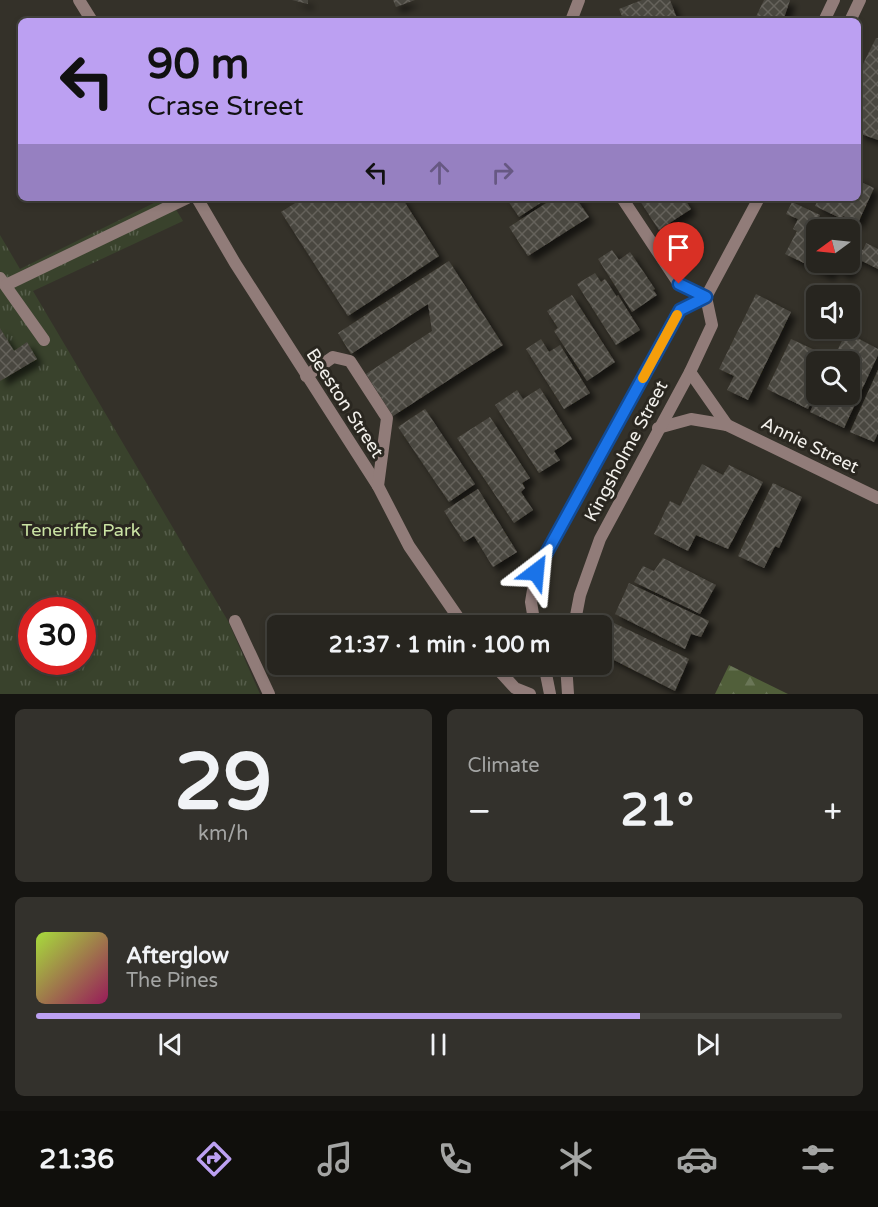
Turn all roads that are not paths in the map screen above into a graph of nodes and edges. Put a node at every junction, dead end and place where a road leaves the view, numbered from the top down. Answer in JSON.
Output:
{"nodes":[{"id":1,"x":79,"y":0,"type":"edge"},
{"id":2,"x":579,"y":0,"type":"edge"},
{"id":3,"x":834,"y":0,"type":"edge"},
{"id":4,"x":860,"y":0,"type":"edge"},
{"id":5,"x":90,"y":18,"type":"edge"},
{"id":6,"x":573,"y":18,"type":"edge"},
{"id":7,"x":825,"y":18,"type":"edge"},
{"id":8,"x":851,"y":18,"type":"edge"},
{"id":9,"x":180,"y":201,"type":"edge"},
{"id":10,"x":199,"y":201,"type":"edge"},
{"id":11,"x":624,"y":201,"type":"edge"},
{"id":12,"x":757,"y":201,"type":"edge"},
{"id":13,"x":3,"y":281,"type":"edge"},
{"id":14,"x":706,"y":297,"type":"junction"},
{"id":15,"x":44,"y":340,"type":"dead end"},
{"id":16,"x":690,"y":372,"type":"junction"},
{"id":17,"x":306,"y":376,"type":"junction"},
{"id":18,"x":727,"y":425,"type":"junction"},
{"id":19,"x":658,"y":428,"type":"junction"},
{"id":20,"x":378,"y":486,"type":"junction"},
{"id":21,"x":878,"y":498,"type":"edge"},
{"id":22,"x":456,"y":615,"type":"edge"},
{"id":23,"x":533,"y":615,"type":"edge"},
{"id":24,"x":576,"y":615,"type":"edge"},
{"id":25,"x":235,"y":621,"type":"dead end"},
{"id":26,"x":503,"y":675,"type":"edge"},
{"id":27,"x":546,"y":675,"type":"edge"},
{"id":28,"x":567,"y":675,"type":"edge"},
{"id":29,"x":269,"y":694,"type":"edge"},
{"id":30,"x":530,"y":694,"type":"edge"},
{"id":31,"x":550,"y":694,"type":"edge"},
{"id":32,"x":568,"y":694,"type":"edge"}],
"edges":[{"from":1,"to":5,"type":"street"},
{"from":2,"to":6,"type":"street"},
{"from":3,"to":7,"type":"street"},
{"from":4,"to":8,"type":"street"},
{"from":9,"to":13,"type":"street"},
{"from":10,"to":17,"type":"street","name":"Beeston Street"},
{"from":11,"to":14,"type":"street"},
{"from":12,"to":14,"type":"street"},
{"from":13,"to":15,"type":"street"},
{"from":14,"to":16,"type":"street","name":"Kingsholme Street"},
{"from":14,"to":23,"type":"street","name":"Kingsholme Street"},
{"from":16,"to":18,"type":"street","name":"Annie Street"},
{"from":16,"to":19,"type":"street","name":"Kingsholme Street"},
{"from":17,"to":20,"type":"street","name":"Beeston Street"},
{"from":17,"to":20,"type":"street"},
{"from":18,"to":19,"type":"street","name":"Annie Street"},
{"from":18,"to":21,"type":"street","name":"Annie Street"},
{"from":19,"to":24,"type":"street","name":"Kingsholme Street"},
{"from":20,"to":22,"type":"street","name":"Beeston Street"},
{"from":25,"to":29,"type":"street"},
{"from":26,"to":30,"type":"street"},
{"from":27,"to":31,"type":"street"},
{"from":28,"to":32,"type":"street"}]}
